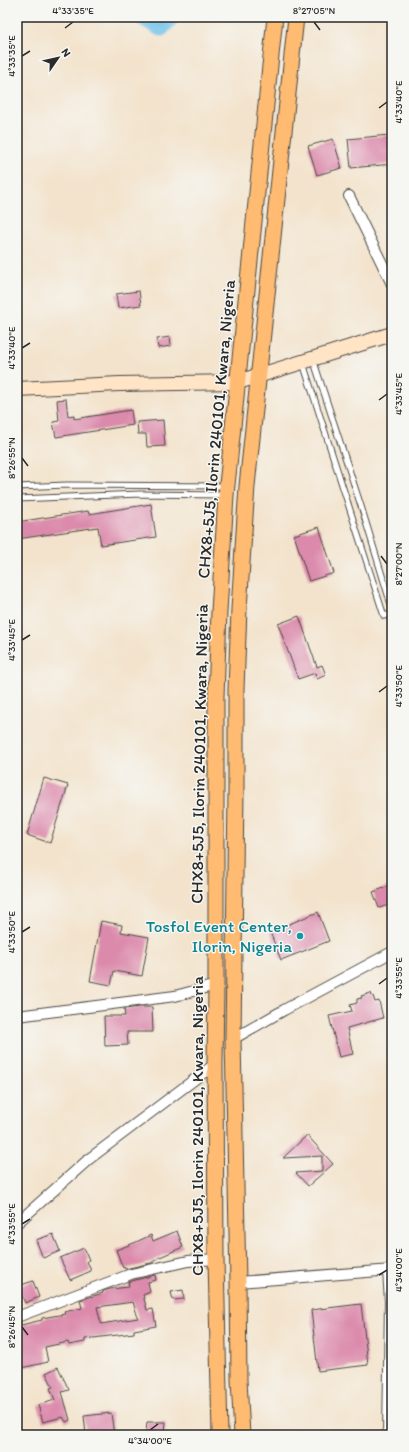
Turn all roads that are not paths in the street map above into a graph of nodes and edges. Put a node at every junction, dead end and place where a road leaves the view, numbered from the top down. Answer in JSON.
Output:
{"nodes":[{"id":1,"x":275,"y":17,"type":"edge"},
{"id":2,"x":296,"y":17,"type":"edge"},
{"id":3,"x":349,"y":196,"type":"dead end"},
{"id":4,"x":392,"y":284,"type":"edge"},
{"id":5,"x":392,"y":334,"type":"edge"},
{"id":6,"x":308,"y":361,"type":"junction"},
{"id":7,"x":259,"y":376,"type":"junction"},
{"id":8,"x":238,"y":382,"type":"junction"},
{"id":9,"x":17,"y":389,"type":"edge"},
{"id":10,"x":17,"y":488,"type":"edge"},
{"id":11,"x":227,"y":490,"type":"junction"},
{"id":12,"x":17,"y":499,"type":"edge"},
{"id":13,"x":392,"y":608,"type":"edge"},
{"id":14,"x":392,"y":614,"type":"edge"},
{"id":15,"x":392,"y":952,"type":"edge"},
{"id":16,"x":216,"y":985,"type":"junction"},
{"id":17,"x":17,"y":1016,"type":"edge"},
{"id":18,"x":233,"y":1039,"type":"junction"},
{"id":19,"x":215,"y":1064,"type":"junction"},
{"id":20,"x":17,"y":1223,"type":"edge"},
{"id":21,"x":216,"y":1259,"type":"junction"},
{"id":22,"x":390,"y":1270,"type":"edge"},
{"id":23,"x":238,"y":1282,"type":"junction"},
{"id":24,"x":17,"y":1317,"type":"edge"},
{"id":25,"x":390,"y":1376,"type":"edge"},
{"id":26,"x":220,"y":1435,"type":"edge"},
{"id":27,"x":242,"y":1435,"type":"edge"},
{"id":28,"x":388,"y":1435,"type":"edge"}],
"edges":[{"from":1,"to":8,"type":"main road","name":"CHX8+5J5, Ilorin 240101, Kwara, Nigeria"},
{"from":2,"to":7,"type":"main road","name":"CHX8+5J5, Ilorin 240101, Kwara, Nigeria"},
{"from":3,"to":4,"type":"street"},
{"from":5,"to":6,"type":"street"},
{"from":6,"to":7,"type":"street"},
{"from":6,"to":13,"type":"lane"},
{"from":6,"to":14,"type":"lane"},
{"from":7,"to":8,"type":"street"},
{"from":7,"to":18,"type":"main road","name":"CHX8+5J5, Ilorin 240101, Kwara, Nigeria"},
{"from":8,"to":9,"type":"street"},
{"from":8,"to":11,"type":"main road","name":"CHX8+5J5, Ilorin 240101, Kwara, Nigeria"},
{"from":10,"to":11,"type":"lane"},
{"from":11,"to":12,"type":"lane"},
{"from":11,"to":16,"type":"main road","name":"CHX8+5J5, Ilorin 240101, Kwara, Nigeria"},
{"from":15,"to":18,"type":"street"},
{"from":16,"to":17,"type":"street"},
{"from":16,"to":19,"type":"main road","name":"CHX8+5J5, Ilorin 240101, Kwara, Nigeria"},
{"from":18,"to":23,"type":"main road","name":"CHX8+5J5, Ilorin 240101, Kwara, Nigeria"},
{"from":19,"to":20,"type":"street"},
{"from":19,"to":21,"type":"main road","name":"CHX8+5J5, Ilorin 240101, Kwara, Nigeria"},
{"from":21,"to":24,"type":"street"},
{"from":21,"to":26,"type":"main road","name":"CHX8+5J5, Ilorin 240101, Kwara, Nigeria"},
{"from":22,"to":23,"type":"street"},
{"from":22,"to":25,"type":"street"},
{"from":23,"to":27,"type":"main road","name":"CHX8+5J5, Ilorin 240101, Kwara, Nigeria"},
{"from":25,"to":28,"type":"street"}]}
